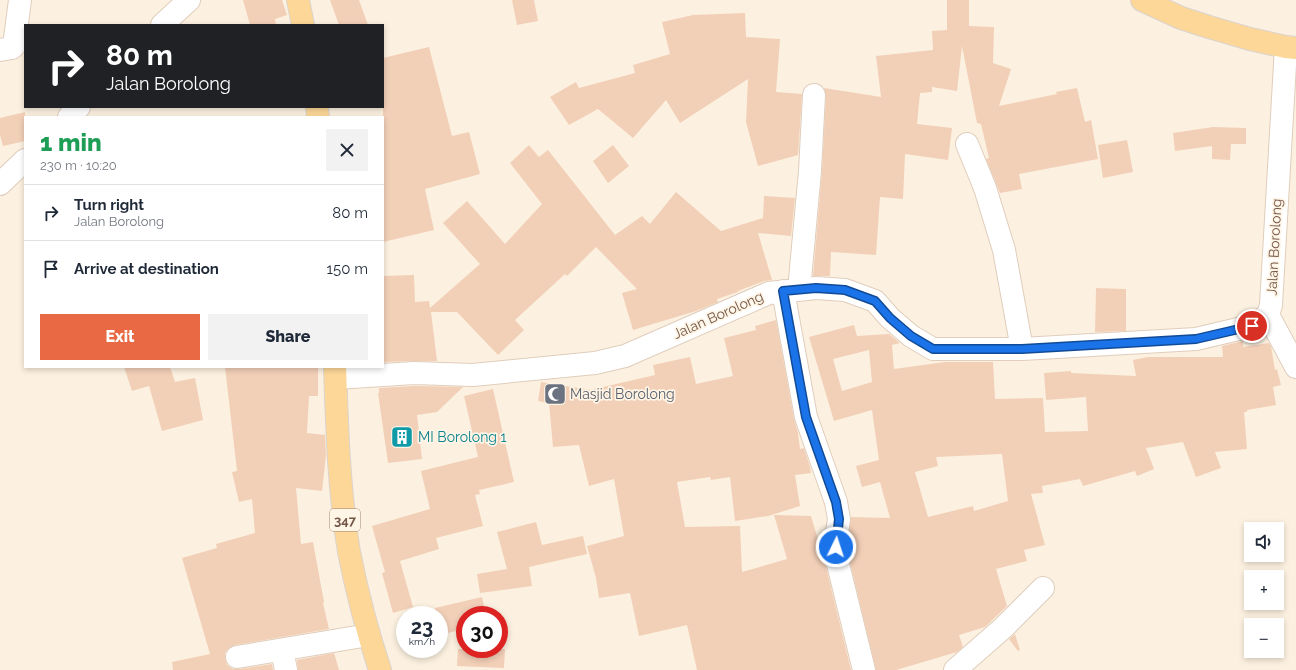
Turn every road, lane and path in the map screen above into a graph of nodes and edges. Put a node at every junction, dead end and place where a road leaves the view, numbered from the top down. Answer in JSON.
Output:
{"nodes":[{"id":1,"x":20,"y":0,"type":"edge"},
{"id":2,"x":189,"y":0,"type":"edge"},
{"id":3,"x":298,"y":0,"type":"edge"},
{"id":4,"x":1142,"y":0,"type":"edge"},
{"id":5,"x":163,"y":24,"type":"edge"},
{"id":6,"x":303,"y":24,"type":"edge"},
{"id":7,"x":1291,"y":48,"type":"edge"},
{"id":8,"x":0,"y":50,"type":"edge"},
{"id":9,"x":814,"y":96,"type":"dead end"},
{"id":10,"x":78,"y":108,"type":"edge"},
{"id":11,"x":70,"y":116,"type":"edge"},
{"id":12,"x":967,"y":144,"type":"dead end"},
{"id":13,"x":24,"y":161,"type":"edge"},
{"id":14,"x":0,"y":184,"type":"edge"},
{"id":15,"x":791,"y":290,"type":"junction"},
{"id":16,"x":1268,"y":315,"type":"junction"},
{"id":17,"x":1022,"y":349,"type":"junction"},
{"id":18,"x":1296,"y":367,"type":"edge"},
{"id":19,"x":336,"y":373,"type":"edge"},
{"id":20,"x":1043,"y":588,"type":"dead end"},
{"id":21,"x":369,"y":635,"type":"junction"},
{"id":22,"x":237,"y":657,"type":"dead end"},
{"id":23,"x":284,"y":660,"type":"edge"},
{"id":24,"x":380,"y":670,"type":"edge"},
{"id":25,"x":864,"y":670,"type":"edge"},
{"id":26,"x":955,"y":670,"type":"edge"}],
"edges":[{"from":1,"to":8,"type":"street"},
{"from":2,"to":5,"type":"street"},
{"from":3,"to":6,"type":"main road"},
{"from":4,"to":7,"type":"main road"},
{"from":7,"to":16,"type":"street","name":"Jalan Borolong"},
{"from":9,"to":15,"type":"street"},
{"from":10,"to":11,"type":"street"},
{"from":12,"to":17,"type":"street"},
{"from":13,"to":14,"type":"street"},
{"from":15,"to":17,"type":"street","name":"Jalan Borolong"},
{"from":15,"to":19,"type":"street","name":"Jalan Borolong"},
{"from":15,"to":25,"type":"street"},
{"from":16,"to":17,"type":"street","name":"Jalan Borolong"},
{"from":16,"to":18,"type":"street"},
{"from":19,"to":21,"type":"main road","number":"347"},
{"from":20,"to":26,"type":"street"},
{"from":21,"to":23,"type":"street"},
{"from":21,"to":24,"type":"main road","number":"347"},
{"from":22,"to":23,"type":"street"}]}
